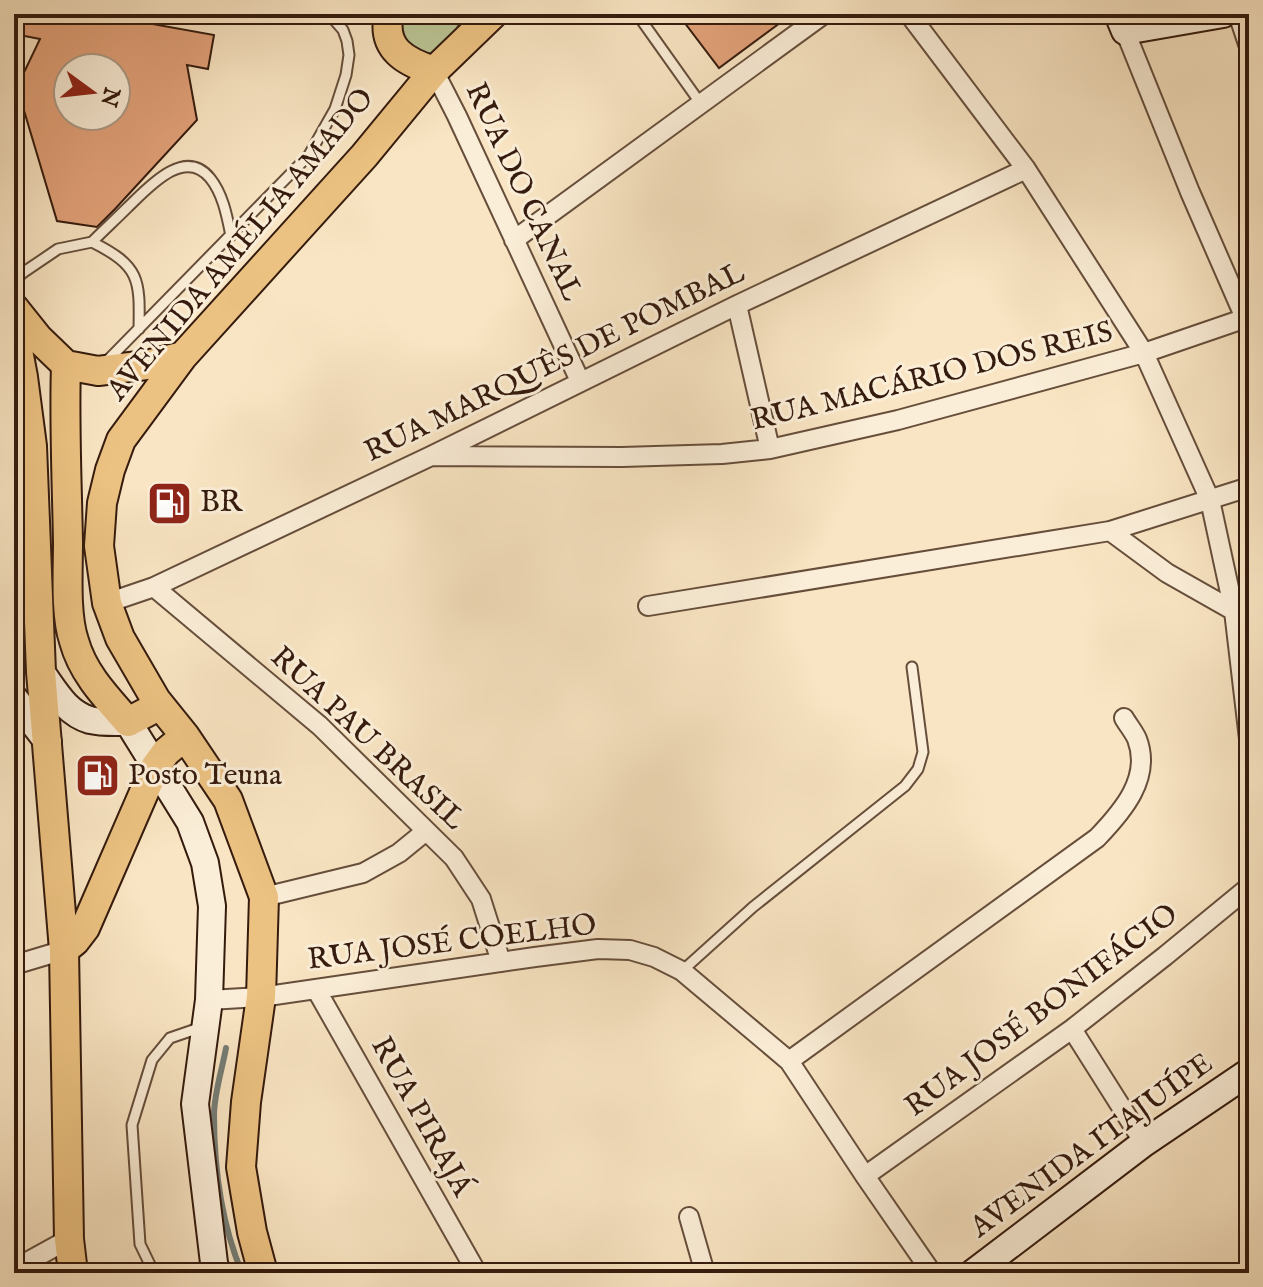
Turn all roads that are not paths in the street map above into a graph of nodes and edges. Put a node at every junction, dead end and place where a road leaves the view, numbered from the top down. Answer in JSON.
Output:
{"nodes":[{"id":1,"x":329,"y":14,"type":"edge"},
{"id":2,"x":389,"y":14,"type":"edge"},
{"id":3,"x":493,"y":14,"type":"edge"},
{"id":4,"x":637,"y":14,"type":"edge"},
{"id":5,"x":824,"y":14,"type":"edge"},
{"id":6,"x":909,"y":14,"type":"edge"},
{"id":7,"x":1223,"y":14,"type":"edge"},
{"id":8,"x":1238,"y":14,"type":"edge"},
{"id":9,"x":1121,"y":23,"type":"edge"},
{"id":10,"x":471,"y":25,"type":"edge"},
{"id":11,"x":1249,"y":47,"type":"edge"},
{"id":12,"x":434,"y":71,"type":"junction"},
{"id":13,"x":701,"y":104,"type":"junction"},
{"id":14,"x":1026,"y":169,"type":"junction"},
{"id":15,"x":231,"y":236,"type":"junction"},
{"id":16,"x":514,"y":240,"type":"junction"},
{"id":17,"x":92,"y":242,"type":"junction"},
{"id":18,"x":14,"y":281,"type":"edge"},
{"id":19,"x":737,"y":305,"type":"junction"},
{"id":20,"x":14,"y":308,"type":"edge"},
{"id":21,"x":1247,"y":318,"type":"edge"},
{"id":22,"x":14,"y":329,"type":"edge"},
{"id":23,"x":139,"y":329,"type":"junction"},
{"id":24,"x":1144,"y":353,"type":"junction"},
{"id":25,"x":183,"y":356,"type":"junction"},
{"id":26,"x":66,"y":365,"type":"junction"},
{"id":27,"x":98,"y":371,"type":"junction"},
{"id":28,"x":580,"y":381,"type":"junction"},
{"id":29,"x":770,"y":449,"type":"junction"},
{"id":30,"x":431,"y":456,"type":"junction"},
{"id":31,"x":1249,"y":487,"type":"edge"},
{"id":32,"x":1210,"y":500,"type":"junction"},
{"id":33,"x":1110,"y":531,"type":"junction"},
{"id":34,"x":154,"y":587,"type":"junction"},
{"id":35,"x":107,"y":603,"type":"junction"},
{"id":36,"x":648,"y":606,"type":"dead end"},
{"id":37,"x":1234,"y":611,"type":"junction"},
{"id":38,"x":912,"y":667,"type":"dead end"},
{"id":39,"x":41,"y":672,"type":"junction"},
{"id":40,"x":14,"y":696,"type":"edge"},
{"id":41,"x":156,"y":700,"type":"junction"},
{"id":42,"x":1124,"y":718,"type":"dead end"},
{"id":43,"x":128,"y":722,"type":"junction"},
{"id":44,"x":185,"y":736,"type":"junction"},
{"id":45,"x":1249,"y":739,"type":"edge"},
{"id":46,"x":48,"y":742,"type":"junction"},
{"id":47,"x":155,"y":767,"type":"junction"},
{"id":48,"x":426,"y":831,"type":"junction"},
{"id":49,"x":1249,"y":887,"type":"edge"},
{"id":50,"x":264,"y":897,"type":"junction"},
{"id":51,"x":64,"y":950,"type":"junction"},
{"id":52,"x":501,"y":962,"type":"junction"},
{"id":53,"x":14,"y":965,"type":"edge"},
{"id":54,"x":682,"y":971,"type":"junction"},
{"id":55,"x":316,"y":989,"type":"junction"},
{"id":56,"x":261,"y":997,"type":"junction"},
{"id":57,"x":208,"y":1013,"type":"junction"},
{"id":58,"x":1072,"y":1029,"type":"junction"},
{"id":59,"x":789,"y":1061,"type":"junction"},
{"id":60,"x":1249,"y":1072,"type":"edge"},
{"id":61,"x":1144,"y":1143,"type":"junction"},
{"id":62,"x":865,"y":1176,"type":"junction"},
{"id":63,"x":689,"y":1217,"type":"dead end"},
{"id":64,"x":69,"y":1239,"type":"junction"},
{"id":65,"x":24,"y":1267,"type":"edge"},
{"id":66,"x":73,"y":1273,"type":"edge"},
{"id":67,"x":154,"y":1273,"type":"edge"},
{"id":68,"x":217,"y":1273,"type":"edge"},
{"id":69,"x":263,"y":1273,"type":"edge"},
{"id":70,"x":477,"y":1273,"type":"edge"},
{"id":71,"x":705,"y":1273,"type":"edge"},
{"id":72,"x":932,"y":1273,"type":"edge"},
{"id":73,"x":973,"y":1273,"type":"edge"}],
"edges":[{"from":1,"to":15,"type":"lane"},
{"from":2,"to":12,"type":"main road"},
{"from":3,"to":10,"type":"main road","name":"AVENIDA AMÉLIA AMADO"},
{"from":4,"to":13,"type":"lane"},
{"from":5,"to":13,"type":"street"},
{"from":6,"to":14,"type":"street"},
{"from":7,"to":9,"type":"street"},
{"from":8,"to":11,"type":"street"},
{"from":9,"to":21,"type":"street"},
{"from":10,"to":12,"type":"main road","name":"AVENIDA AMÉLIA AMADO"},
{"from":12,"to":16,"type":"street","name":"RUA DO CANAL"},
{"from":12,"to":25,"type":"main road","name":"AVENIDA AMÉLIA AMADO"},
{"from":13,"to":16,"type":"street"},
{"from":14,"to":19,"type":"street","name":"RUA MARQUÊS DE POMBAL"},
{"from":14,"to":24,"type":"street"},
{"from":15,"to":17,"type":"lane"},
{"from":15,"to":23,"type":"lane"},
{"from":16,"to":28,"type":"street","name":"RUA DO CANAL"},
{"from":17,"to":18,"type":"lane"},
{"from":17,"to":23,"type":"lane"},
{"from":19,"to":28,"type":"street","name":"RUA MARQUÊS DE POMBAL"},
{"from":19,"to":29,"type":"street"},
{"from":20,"to":26,"type":"main road"},
{"from":21,"to":24,"type":"street","name":"RUA MACÁRIO DOS REIS"},
{"from":22,"to":39,"type":"main road"},
{"from":23,"to":27,"type":"lane"},
{"from":24,"to":29,"type":"street","name":"RUA MACÁRIO DOS REIS"},
{"from":24,"to":32,"type":"street"},
{"from":25,"to":27,"type":"main road"},
{"from":25,"to":35,"type":"main road","name":"AVENIDA AMÉLIA AMADO"},
{"from":26,"to":27,"type":"main road"},
{"from":26,"to":43,"type":"main road"},
{"from":28,"to":30,"type":"street","name":"RUA MARQUÊS DE POMBAL"},
{"from":29,"to":30,"type":"street","name":"RUA MACÁRIO DOS REIS"},
{"from":30,"to":34,"type":"street","name":"RUA MARQUÊS DE POMBAL"},
{"from":31,"to":32,"type":"street"},
{"from":32,"to":33,"type":"street"},
{"from":32,"to":37,"type":"street"},
{"from":33,"to":36,"type":"street"},
{"from":33,"to":37,"type":"street"},
{"from":34,"to":35,"type":"street","name":"RUA MARQUÊS DE POMBAL"},
{"from":34,"to":48,"type":"street","name":"RUA PAU BRASIL"},
{"from":35,"to":41,"type":"main road","name":"AVENIDA AMÉLIA AMADO"},
{"from":37,"to":45,"type":"street"},
{"from":38,"to":54,"type":"lane"},
{"from":39,"to":40,"type":"street"},
{"from":39,"to":43,"type":"street"},
{"from":39,"to":46,"type":"main road"},
{"from":40,"to":46,"type":"street"},
{"from":41,"to":43,"type":"main road"},
{"from":41,"to":44,"type":"main road","name":"AVENIDA AMÉLIA AMADO"},
{"from":42,"to":59,"type":"street"},
{"from":43,"to":47,"type":"street"},
{"from":44,"to":47,"type":"main road"},
{"from":44,"to":50,"type":"main road","name":"AVENIDA AMÉLIA AMADO"},
{"from":46,"to":51,"type":"main road"},
{"from":47,"to":51,"type":"main road"},
{"from":47,"to":57,"type":"street"},
{"from":48,"to":50,"type":"street"},
{"from":48,"to":52,"type":"street","name":"RUA PAU BRASIL"},
{"from":49,"to":58,"type":"street","name":"RUA JOSÉ BONIFÁCIO"},
{"from":50,"to":56,"type":"main road","name":"AVENIDA AMÉLIA AMADO"},
{"from":51,"to":53,"type":"street"},
{"from":51,"to":64,"type":"main road"},
{"from":52,"to":54,"type":"street","name":"RUA JOSÉ COELHO"},
{"from":52,"to":55,"type":"street","name":"RUA JOSÉ COELHO"},
{"from":54,"to":59,"type":"street","name":"RUA JOSÉ COELHO"},
{"from":55,"to":56,"type":"street","name":"RUA JOSÉ COELHO"},
{"from":55,"to":70,"type":"street","name":"RUA PIRAJÁ"},
{"from":56,"to":57,"type":"street","name":"RUA JOSÉ COELHO"},
{"from":56,"to":69,"type":"main road","name":"AVENIDA AMÉLIA AMADO"},
{"from":57,"to":67,"type":"lane"},
{"from":57,"to":68,"type":"street"},
{"from":58,"to":61,"type":"street"},
{"from":58,"to":62,"type":"street","name":"RUA JOSÉ BONIFÁCIO"},
{"from":59,"to":62,"type":"street","name":"RUA JOSÉ COELHO"},
{"from":60,"to":61,"type":"street","name":"AVENIDA ITAJUÍPE"},
{"from":61,"to":73,"type":"street","name":"AVENIDA ITAJUÍPE"},
{"from":62,"to":72,"type":"street","name":"RUA JOSÉ COELHO"},
{"from":63,"to":71,"type":"street"},
{"from":64,"to":65,"type":"street"},
{"from":64,"to":66,"type":"main road"}]}
